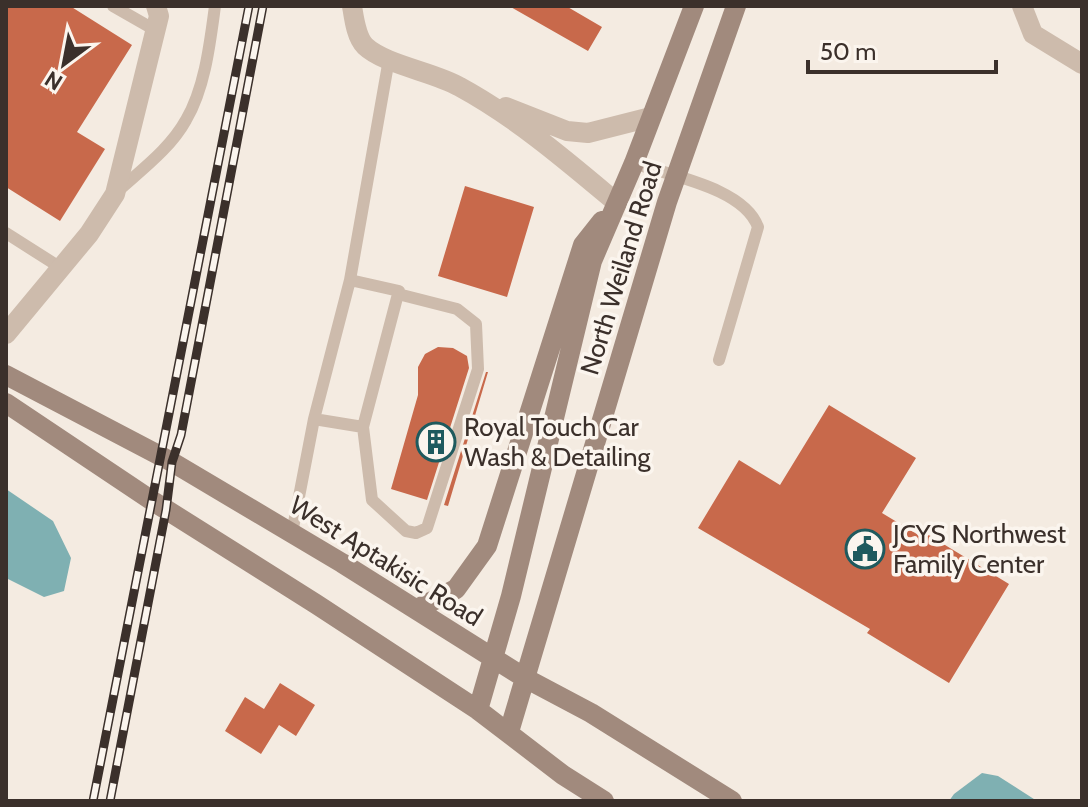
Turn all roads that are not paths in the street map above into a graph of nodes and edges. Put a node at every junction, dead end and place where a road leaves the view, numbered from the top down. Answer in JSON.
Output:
{"nodes":[{"id":1,"x":113,"y":6,"type":"edge"},
{"id":2,"x":156,"y":6,"type":"edge"},
{"id":3,"x":215,"y":6,"type":"edge"},
{"id":4,"x":352,"y":6,"type":"edge"},
{"id":5,"x":694,"y":6,"type":"edge"},
{"id":6,"x":736,"y":6,"type":"edge"},
{"id":7,"x":1022,"y":6,"type":"edge"},
{"id":8,"x":155,"y":30,"type":"junction"},
{"id":9,"x":389,"y":59,"type":"junction"},
{"id":10,"x":1082,"y":64,"type":"edge"},
{"id":11,"x":478,"y":96,"type":"junction"},
{"id":12,"x":651,"y":117,"type":"junction"},
{"id":13,"x":634,"y":163,"type":"junction"},
{"id":14,"x":675,"y":178,"type":"junction"},
{"id":15,"x":115,"y":194,"type":"junction"},
{"id":16,"x":617,"y":203,"type":"junction"},
{"id":17,"x":6,"y":233,"type":"edge"},
{"id":18,"x":61,"y":268,"type":"junction"},
{"id":19,"x":350,"y":280,"type":"junction"},
{"id":20,"x":398,"y":294,"type":"junction"},
{"id":21,"x":6,"y":334,"type":"edge"},
{"id":22,"x":719,"y":360,"type":"dead end"},
{"id":23,"x":6,"y":375,"type":"edge"},
{"id":24,"x":6,"y":403,"type":"edge"},
{"id":25,"x":314,"y":419,"type":"junction"},
{"id":26,"x":363,"y":427,"type":"junction"},
{"id":27,"x":292,"y":533,"type":"junction"},
{"id":28,"x":417,"y":609,"type":"junction"},
{"id":29,"x":495,"y":659,"type":"junction"},
{"id":30,"x":525,"y":678,"type":"junction"},
{"id":31,"x":478,"y":710,"type":"junction"},
{"id":32,"x":509,"y":732,"type":"junction"},
{"id":33,"x":604,"y":801,"type":"edge"},
{"id":34,"x":732,"y":801,"type":"edge"}],
"edges":[{"from":1,"to":8,"type":"lane"},
{"from":2,"to":8,"type":"street"},
{"from":3,"to":15,"type":"lane"},
{"from":4,"to":9,"type":"street"},
{"from":5,"to":12,"type":"main road","name":"North Weiland Road"},
{"from":6,"to":14,"type":"main road","name":"North Weiland Road"},
{"from":7,"to":10,"type":"street"},
{"from":8,"to":15,"type":"street"},
{"from":9,"to":11,"type":"street"},
{"from":9,"to":19,"type":"lane"},
{"from":11,"to":12,"type":"street"},
{"from":11,"to":16,"type":"street"},
{"from":12,"to":13,"type":"main road","name":"North Weiland Road"},
{"from":13,"to":14,"type":"lane"},
{"from":13,"to":16,"type":"main road","name":"North Weiland Road"},
{"from":14,"to":22,"type":"lane"},
{"from":14,"to":30,"type":"main road","name":"North Weiland Road"},
{"from":15,"to":18,"type":"street"},
{"from":16,"to":28,"type":"main road"},
{"from":16,"to":29,"type":"main road","name":"North Weiland Road"},
{"from":17,"to":18,"type":"lane"},
{"from":18,"to":21,"type":"street"},
{"from":19,"to":20,"type":"lane"},
{"from":19,"to":25,"type":"lane"},
{"from":20,"to":26,"type":"lane"},
{"from":20,"to":26,"type":"lane"},
{"from":23,"to":27,"type":"main road","name":"West Aptakisic Road"},
{"from":24,"to":31,"type":"main road"},
{"from":25,"to":26,"type":"lane"},
{"from":25,"to":27,"type":"lane"},
{"from":27,"to":28,"type":"main road","name":"West Aptakisic Road"},
{"from":28,"to":29,"type":"main road","name":"West Aptakisic Road"},
{"from":29,"to":30,"type":"main road","name":"West Aptakisic Road"},
{"from":29,"to":31,"type":"main road","name":"North Weiland Road"},
{"from":30,"to":32,"type":"main road","name":"North Weiland Road"},
{"from":30,"to":34,"type":"main road","name":"West Aptakisic Road"},
{"from":31,"to":32,"type":"main road"},
{"from":32,"to":33,"type":"main road"}]}
